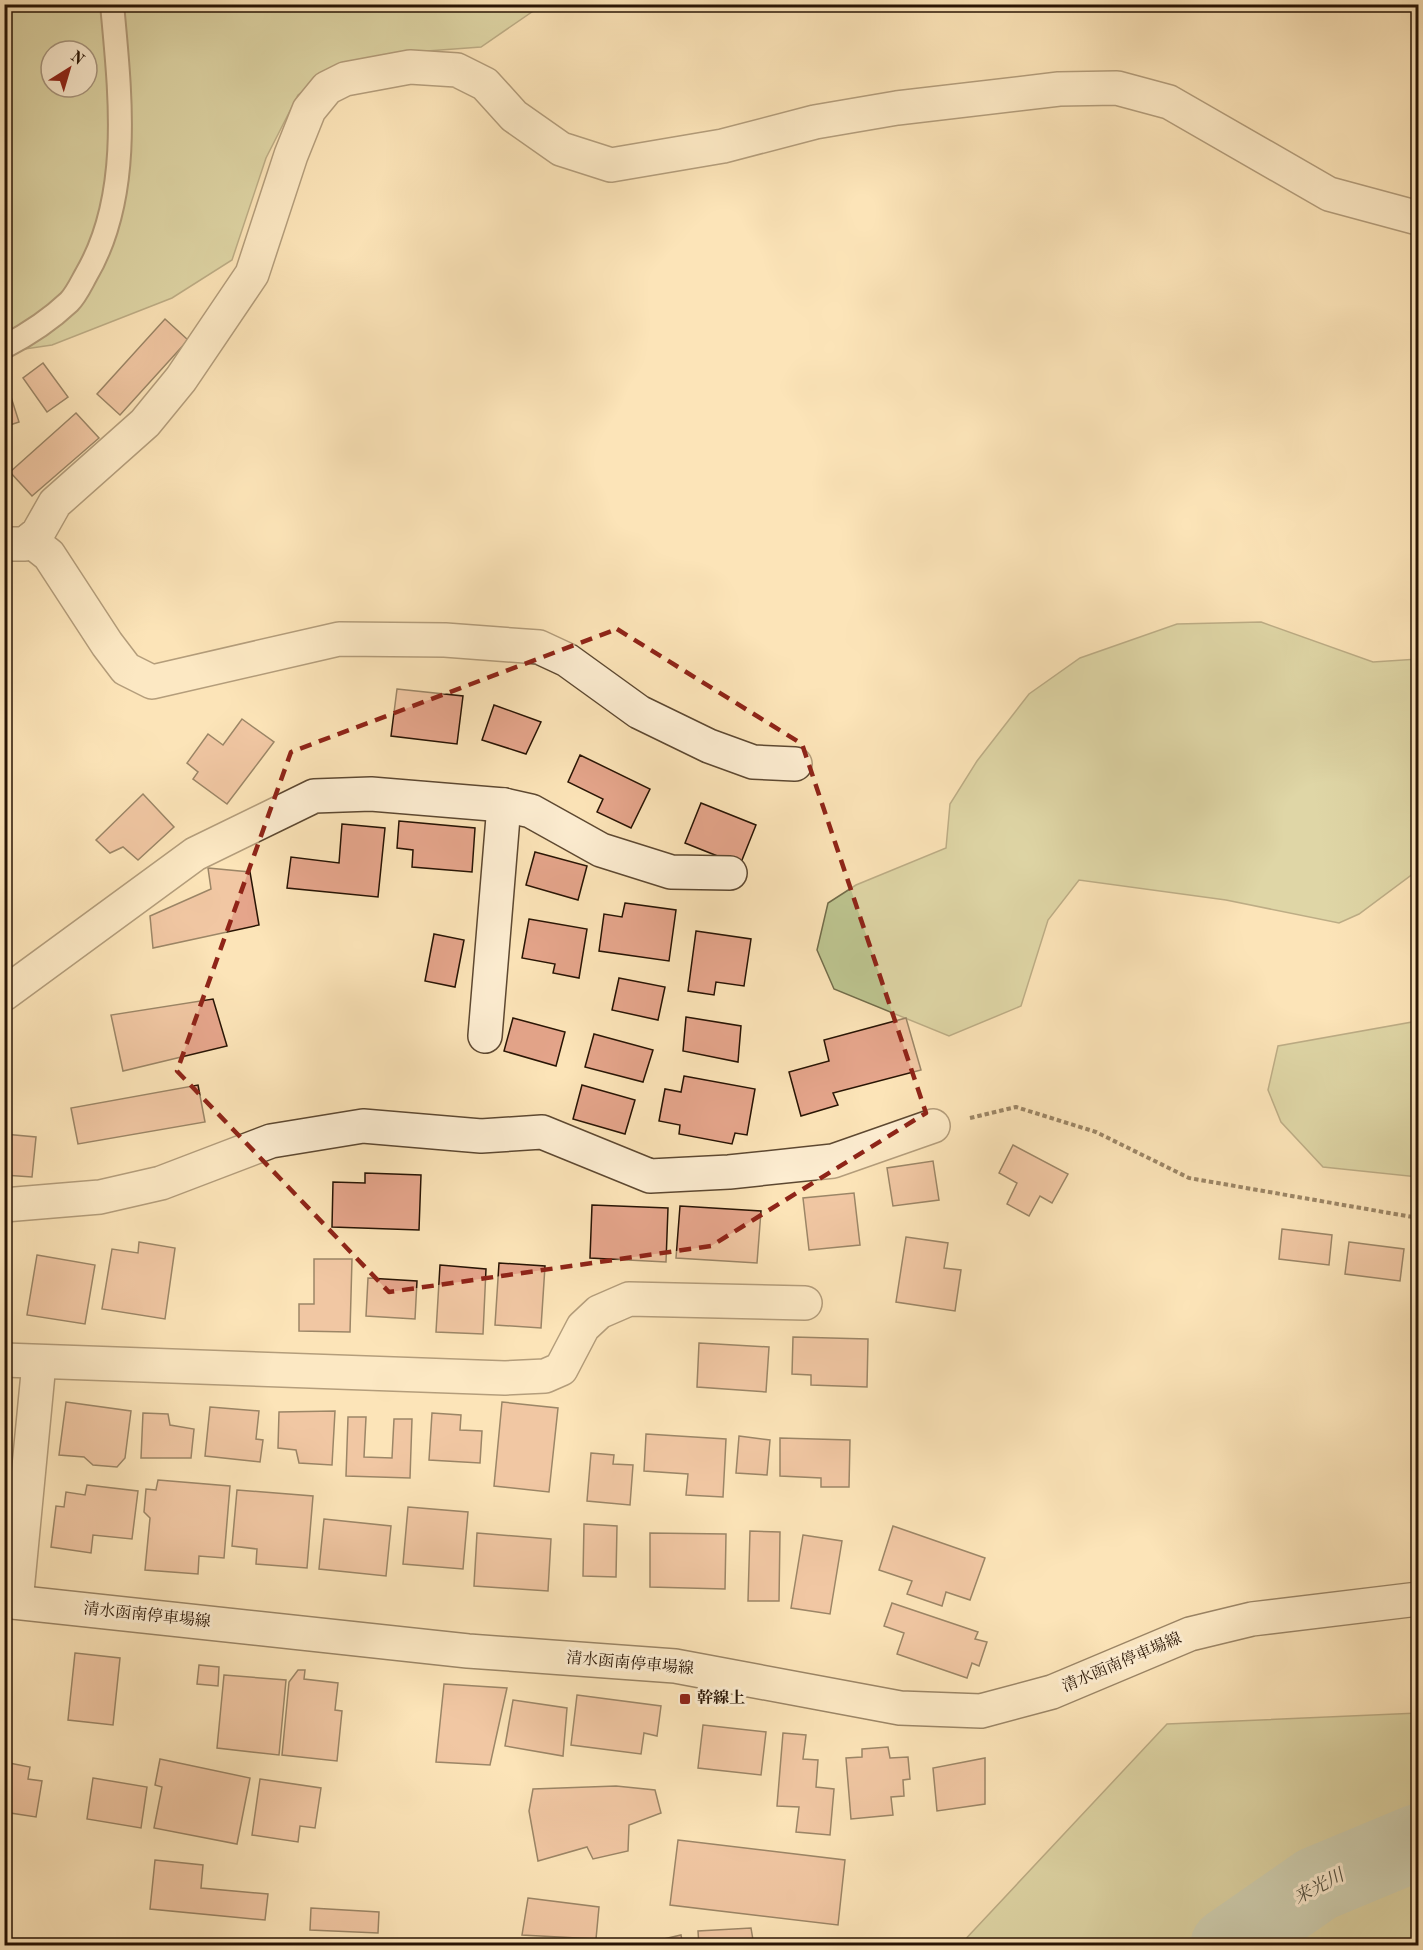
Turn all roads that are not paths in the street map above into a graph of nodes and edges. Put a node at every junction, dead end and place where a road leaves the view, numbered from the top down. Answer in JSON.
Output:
{"nodes":[{"id":1,"x":112,"y":4,"type":"edge"},
{"id":2,"x":1419,"y":218,"type":"edge"},
{"id":3,"x":4,"y":347,"type":"edge"},
{"id":4,"x":17,"y":542,"type":"edge"},
{"id":5,"x":795,"y":764,"type":"dead end"},
{"id":6,"x":504,"y":805,"type":"junction"},
{"id":7,"x":730,"y":873,"type":"dead end"},
{"id":8,"x":4,"y":994,"type":"edge"},
{"id":9,"x":485,"y":1036,"type":"dead end"},
{"id":10,"x":933,"y":1126,"type":"road end"},
{"id":11,"x":4,"y":1205,"type":"edge"},
{"id":12,"x":805,"y":1303,"type":"dead end"},
{"id":13,"x":4,"y":1359,"type":"edge"},
{"id":14,"x":39,"y":1363,"type":"junction"},
{"id":15,"x":1419,"y":1599,"type":"edge"},
{"id":16,"x":10,"y":1601,"type":"edge"}],
"edges":[{"from":1,"to":3,"type":"lane"},
{"from":2,"to":4,"type":"street"},
{"from":4,"to":5,"type":"street"},
{"from":6,"to":7,"type":"street"},
{"from":6,"to":8,"type":"street"},
{"from":6,"to":9,"type":"street"},
{"from":10,"to":11,"type":"street"},
{"from":12,"to":14,"type":"street"},
{"from":13,"to":14,"type":"street"},
{"from":14,"to":16,"type":"street"},
{"from":15,"to":16,"type":"street","name":"清水函南停車場線"}]}
